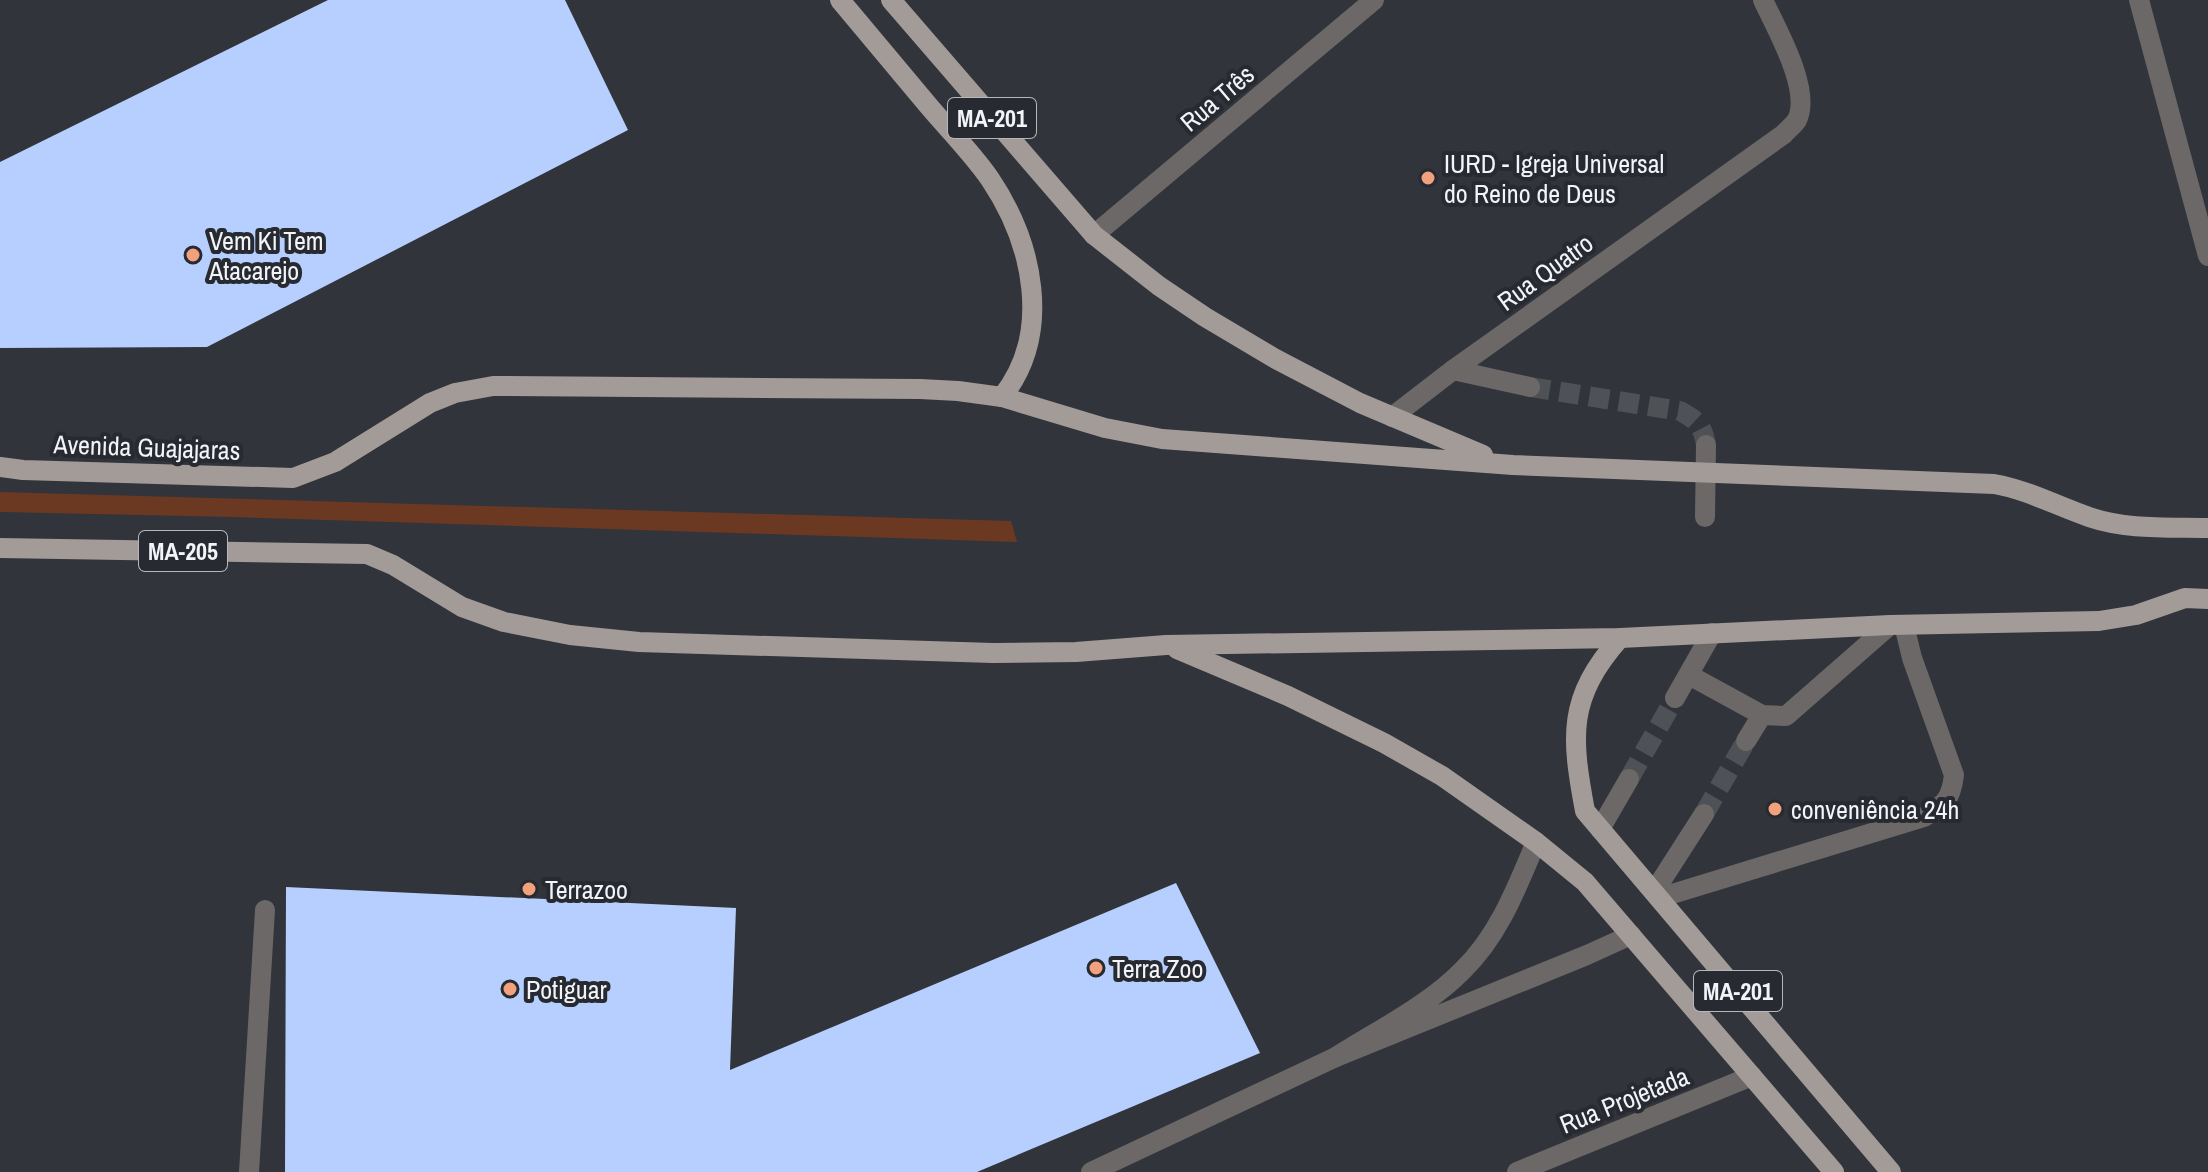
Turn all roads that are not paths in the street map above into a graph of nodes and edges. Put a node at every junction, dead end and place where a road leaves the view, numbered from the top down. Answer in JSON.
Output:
{"nodes":[{"id":1,"x":840,"y":0,"type":"edge"},
{"id":2,"x":891,"y":0,"type":"edge"},
{"id":3,"x":1374,"y":0,"type":"edge"},
{"id":4,"x":1763,"y":0,"type":"edge"},
{"id":5,"x":2139,"y":0,"type":"edge"},
{"id":6,"x":1094,"y":235,"type":"junction"},
{"id":7,"x":2208,"y":256,"type":"edge"},
{"id":8,"x":1453,"y":370,"type":"junction"},
{"id":9,"x":1530,"y":387,"type":"tunnel mouth"},
{"id":10,"x":1002,"y":397,"type":"junction"},
{"id":11,"x":1392,"y":417,"type":"junction"},
{"id":12,"x":1706,"y":445,"type":"tunnel mouth"},
{"id":13,"x":1513,"y":465,"type":"junction"},
{"id":14,"x":0,"y":467,"type":"edge"},
{"id":15,"x":1705,"y":472,"type":"junction"},
{"id":16,"x":1705,"y":517,"type":"dead end"},
{"id":17,"x":2208,"y":528,"type":"edge"},
{"id":18,"x":0,"y":548,"type":"edge"},
{"id":19,"x":2208,"y":599,"type":"edge"},
{"id":20,"x":1897,"y":625,"type":"junction"},
{"id":21,"x":1712,"y":633,"type":"junction"},
{"id":22,"x":1620,"y":638,"type":"junction"},
{"id":23,"x":1166,"y":645,"type":"junction"},
{"id":24,"x":1689,"y":675,"type":"junction"},
{"id":25,"x":1675,"y":698,"type":"tunnel mouth"},
{"id":26,"x":1762,"y":715,"type":"junction"},
{"id":27,"x":1746,"y":741,"type":"tunnel mouth"},
{"id":28,"x":1629,"y":779,"type":"tunnel mouth"},
{"id":29,"x":1704,"y":814,"type":"tunnel mouth"},
{"id":30,"x":1600,"y":829,"type":"junction"},
{"id":31,"x":1536,"y":842,"type":"junction"},
{"id":32,"x":1657,"y":895,"type":"junction"},
{"id":33,"x":265,"y":910,"type":"dead end"},
{"id":34,"x":1631,"y":935,"type":"junction"},
{"id":35,"x":1336,"y":1057,"type":"junction"},
{"id":36,"x":1752,"y":1076,"type":"junction"},
{"id":37,"x":249,"y":1172,"type":"edge"},
{"id":38,"x":1091,"y":1172,"type":"edge"},
{"id":39,"x":1517,"y":1172,"type":"edge"},
{"id":40,"x":1834,"y":1172,"type":"edge"},
{"id":41,"x":1891,"y":1172,"type":"edge"}],
"edges":[{"from":1,"to":10,"type":"main road","number":"MA-201"},
{"from":2,"to":6,"type":"main road","number":"MA-201"},
{"from":3,"to":6,"type":"street","name":"Rua Três"},
{"from":4,"to":8,"type":"street","name":"Rua Quatro"},
{"from":5,"to":7,"type":"street"},
{"from":6,"to":11,"type":"main road"},
{"from":8,"to":9,"type":"street"},
{"from":8,"to":11,"type":"street","name":"Rua Quatro"},
{"from":10,"to":13,"type":"main road"},
{"from":10,"to":14,"type":"main road","name":"Avenida Guajajaras"},
{"from":11,"to":13,"type":"main road"},
{"from":12,"to":15,"type":"street"},
{"from":13,"to":15,"type":"main road"},
{"from":15,"to":16,"type":"street"},
{"from":15,"to":17,"type":"main road"},
{"from":18,"to":23,"type":"main road","number":"MA-205"},
{"from":19,"to":20,"type":"main road"},
{"from":20,"to":21,"type":"main road"},
{"from":20,"to":26,"type":"street"},
{"from":20,"to":32,"type":"street"},
{"from":21,"to":22,"type":"main road"},
{"from":21,"to":24,"type":"street"},
{"from":22,"to":23,"type":"main road"},
{"from":22,"to":30,"type":"main road","number":"MA-201"},
{"from":23,"to":31,"type":"main road"},
{"from":24,"to":25,"type":"street"},
{"from":24,"to":26,"type":"street"},
{"from":26,"to":27,"type":"street"},
{"from":28,"to":30,"type":"street"},
{"from":29,"to":32,"type":"street"},
{"from":30,"to":32,"type":"main road","number":"MA-201"},
{"from":31,"to":34,"type":"main road","number":"MA-201"},
{"from":31,"to":35,"type":"street"},
{"from":32,"to":41,"type":"main road","number":"MA-201"},
{"from":33,"to":37,"type":"street"},
{"from":34,"to":35,"type":"street"},
{"from":34,"to":36,"type":"main road","number":"MA-201"},
{"from":35,"to":38,"type":"street"},
{"from":36,"to":39,"type":"street","name":"Rua Projetada"},
{"from":36,"to":40,"type":"main road","number":"MA-201"}]}
